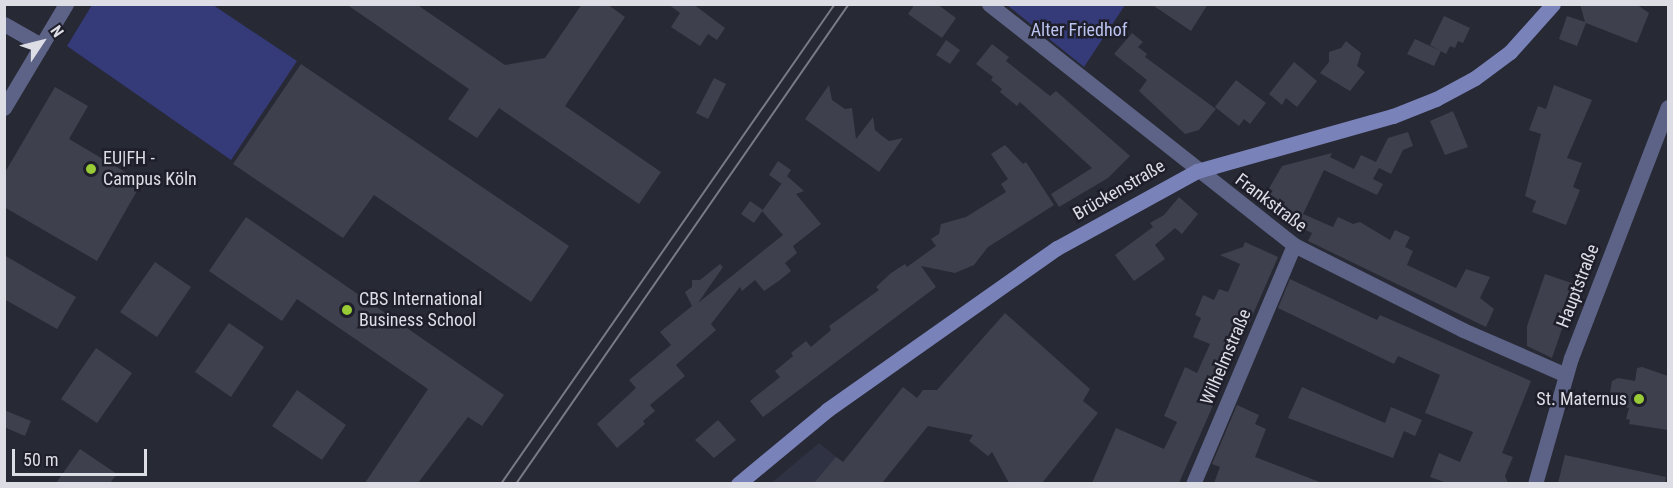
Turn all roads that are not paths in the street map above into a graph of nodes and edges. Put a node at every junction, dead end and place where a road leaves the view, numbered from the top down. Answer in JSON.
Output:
{"nodes":[{"id":1,"x":66,"y":4,"type":"edge"},
{"id":2,"x":989,"y":4,"type":"edge"},
{"id":3,"x":1553,"y":4,"type":"edge"},
{"id":4,"x":4,"y":24,"type":"edge"},
{"id":5,"x":40,"y":45,"type":"junction"},
{"id":6,"x":1668,"y":106,"type":"edge"},
{"id":7,"x":4,"y":108,"type":"edge"},
{"id":8,"x":1197,"y":171,"type":"junction"},
{"id":9,"x":1294,"y":245,"type":"junction"},
{"id":10,"x":1566,"y":375,"type":"junction"},
{"id":11,"x":738,"y":483,"type":"edge"},
{"id":12,"x":1193,"y":483,"type":"edge"},
{"id":13,"x":1535,"y":483,"type":"edge"}],
"edges":[{"from":1,"to":5,"type":"street"},
{"from":2,"to":8,"type":"street","name":"Frankstraße"},
{"from":3,"to":8,"type":"main road","name":"Brückenstraße"},
{"from":4,"to":5,"type":"street"},
{"from":5,"to":7,"type":"street"},
{"from":6,"to":10,"type":"street","name":"Hauptstraße"},
{"from":8,"to":9,"type":"street","name":"Frankstraße"},
{"from":8,"to":11,"type":"main road","name":"Brückenstraße"},
{"from":9,"to":10,"type":"street","name":"Frankstraße"},
{"from":9,"to":12,"type":"street","name":"Wilhelmstraße"},
{"from":10,"to":13,"type":"street","name":"Hauptstraße"}]}
